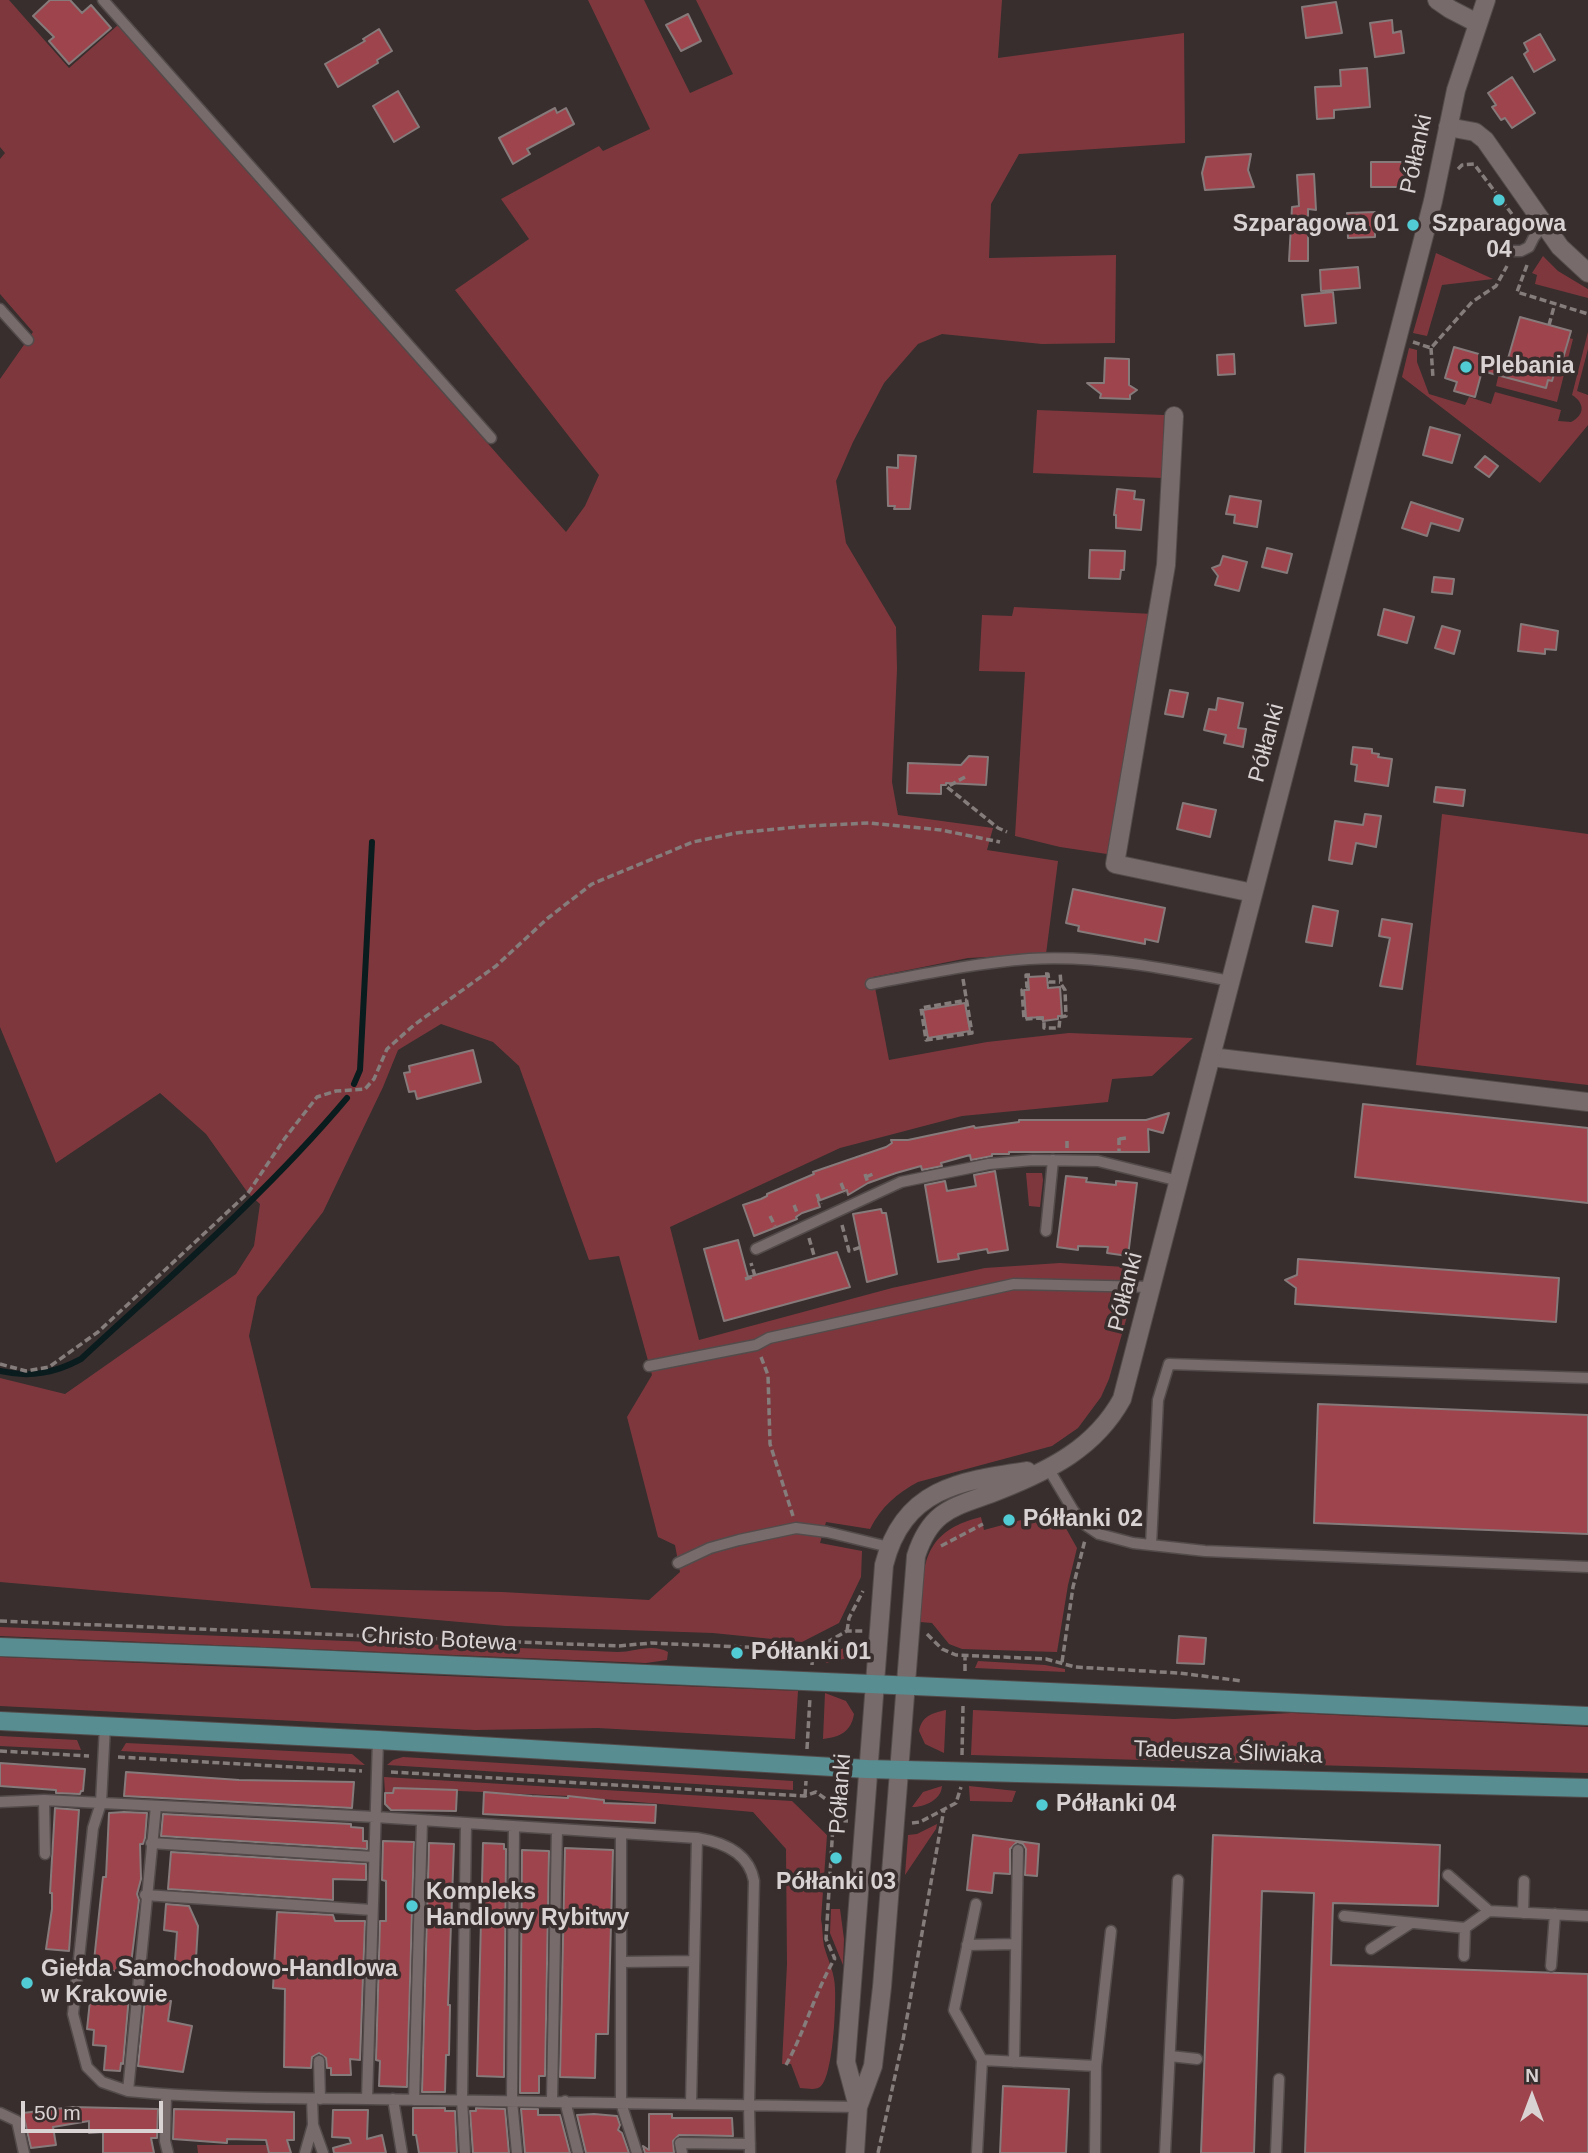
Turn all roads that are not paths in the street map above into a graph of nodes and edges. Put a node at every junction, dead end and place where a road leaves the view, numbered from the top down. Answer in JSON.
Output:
{"nodes":[{"id":1,"x":103,"y":0,"type":"edge"},
{"id":2,"x":1437,"y":0,"type":"edge"},
{"id":3,"x":1486,"y":0,"type":"edge"},
{"id":4,"x":1477,"y":23,"type":"junction"},
{"id":5,"x":1448,"y":127,"type":"junction"},
{"id":6,"x":1539,"y":231,"type":"junction"},
{"id":7,"x":1510,"y":253,"type":"road end"},
{"id":8,"x":1588,"y":273,"type":"edge"},
{"id":9,"x":0,"y":309,"type":"edge"},
{"id":10,"x":28,"y":340,"type":"dead end"},
{"id":11,"x":1174,"y":416,"type":"dead end"},
{"id":12,"x":491,"y":438,"type":"dead end"},
{"id":13,"x":1253,"y":893,"type":"junction"},
{"id":14,"x":1230,"y":981,"type":"junction"},
{"id":15,"x":871,"y":984,"type":"dead end"},
{"id":16,"x":1211,"y":1057,"type":"junction"},
{"id":17,"x":1588,"y":1102,"type":"edge"},
{"id":18,"x":1053,"y":1160,"type":"junction"},
{"id":19,"x":1179,"y":1181,"type":"junction"},
{"id":20,"x":1046,"y":1231,"type":"dead end"},
{"id":21,"x":758,"y":1253,"type":"road end"},
{"id":22,"x":1152,"y":1287,"type":"junction"},
{"id":23,"x":649,"y":1366,"type":"dead end"},
{"id":24,"x":1588,"y":1378,"type":"edge"},
{"id":25,"x":1048,"y":1468,"type":"junction"},
{"id":26,"x":1151,"y":1545,"type":"junction"},
{"id":27,"x":889,"y":1546,"type":"junction"},
{"id":28,"x":678,"y":1563,"type":"dead end"},
{"id":29,"x":1588,"y":1567,"type":"edge"},
{"id":30,"x":0,"y":1647,"type":"edge"},
{"id":31,"x":875,"y":1685,"type":"junction"},
{"id":32,"x":906,"y":1686,"type":"junction"},
{"id":33,"x":1588,"y":1716,"type":"edge"},
{"id":34,"x":0,"y":1721,"type":"edge"},
{"id":35,"x":105,"y":1726,"type":"junction"},
{"id":36,"x":378,"y":1740,"type":"junction"},
{"id":37,"x":867,"y":1769,"type":"junction"},
{"id":38,"x":898,"y":1769,"type":"junction"},
{"id":39,"x":1588,"y":1788,"type":"edge"},
{"id":40,"x":44,"y":1800,"type":"junction"},
{"id":41,"x":0,"y":1802,"type":"edge"},
{"id":42,"x":101,"y":1803,"type":"junction"},
{"id":43,"x":156,"y":1806,"type":"junction"},
{"id":44,"x":375,"y":1817,"type":"junction"},
{"id":45,"x":422,"y":1821,"type":"junction"},
{"id":46,"x":466,"y":1823,"type":"junction"},
{"id":47,"x":514,"y":1827,"type":"junction"},
{"id":48,"x":557,"y":1829,"type":"junction"},
{"id":49,"x":621,"y":1833,"type":"junction"},
{"id":50,"x":697,"y":1838,"type":"junction"},
{"id":51,"x":151,"y":1843,"type":"junction"},
{"id":52,"x":1018,"y":1850,"type":"dead end"},
{"id":53,"x":45,"y":1854,"type":"dead end"},
{"id":54,"x":373,"y":1857,"type":"junction"},
{"id":55,"x":1448,"y":1875,"type":"dead end"},
{"id":56,"x":1178,"y":1880,"type":"dead end"},
{"id":57,"x":1524,"y":1881,"type":"dead end"},
{"id":58,"x":145,"y":1895,"type":"junction"},
{"id":59,"x":976,"y":1904,"type":"dead end"},
{"id":60,"x":372,"y":1910,"type":"junction"},
{"id":61,"x":1489,"y":1911,"type":"junction"},
{"id":62,"x":1523,"y":1913,"type":"junction"},
{"id":63,"x":1555,"y":1914,"type":"junction"},
{"id":64,"x":1344,"y":1916,"type":"dead end"},
{"id":65,"x":1588,"y":1916,"type":"edge"},
{"id":66,"x":1411,"y":1923,"type":"junction"},
{"id":67,"x":1465,"y":1928,"type":"junction"},
{"id":68,"x":1111,"y":1931,"type":"dead end"},
{"id":69,"x":1016,"y":1944,"type":"junction"},
{"id":70,"x":967,"y":1945,"type":"junction"},
{"id":71,"x":1371,"y":1949,"type":"dead end"},
{"id":72,"x":1464,"y":1956,"type":"dead end"},
{"id":73,"x":694,"y":1961,"type":"junction"},
{"id":74,"x":621,"y":1962,"type":"junction"},
{"id":75,"x":1551,"y":1966,"type":"dead end"},
{"id":76,"x":1170,"y":2056,"type":"junction"},
{"id":77,"x":1197,"y":2059,"type":"dead end"},
{"id":78,"x":982,"y":2060,"type":"junction"},
{"id":79,"x":319,"y":2061,"type":"dead end"},
{"id":80,"x":1014,"y":2062,"type":"junction"},
{"id":81,"x":1096,"y":2066,"type":"junction"},
{"id":82,"x":1279,"y":2079,"type":"dead end"},
{"id":83,"x":128,"y":2091,"type":"junction"},
{"id":84,"x":166,"y":2095,"type":"junction"},
{"id":85,"x":316,"y":2099,"type":"junction"},
{"id":86,"x":367,"y":2099,"type":"junction"},
{"id":87,"x":393,"y":2099,"type":"junction"},
{"id":88,"x":414,"y":2100,"type":"junction"},
{"id":89,"x":461,"y":2100,"type":"junction"},
{"id":90,"x":552,"y":2100,"type":"junction"},
{"id":91,"x":512,"y":2101,"type":"junction"},
{"id":92,"x":565,"y":2101,"type":"junction"},
{"id":93,"x":621,"y":2103,"type":"junction"},
{"id":94,"x":691,"y":2104,"type":"junction"},
{"id":95,"x":749,"y":2105,"type":"junction"},
{"id":96,"x":858,"y":2107,"type":"junction"},
{"id":97,"x":0,"y":2113,"type":"edge"},
{"id":98,"x":313,"y":2125,"type":"junction"},
{"id":99,"x":750,"y":2149,"type":"edge"},
{"id":100,"x":24,"y":2153,"type":"edge"},
{"id":101,"x":168,"y":2153,"type":"edge"},
{"id":102,"x":305,"y":2153,"type":"edge"},
{"id":103,"x":323,"y":2153,"type":"edge"},
{"id":104,"x":402,"y":2153,"type":"edge"},
{"id":105,"x":465,"y":2153,"type":"edge"},
{"id":106,"x":517,"y":2153,"type":"edge"},
{"id":107,"x":578,"y":2153,"type":"edge"},
{"id":108,"x":637,"y":2153,"type":"edge"},
{"id":109,"x":682,"y":2153,"type":"edge"},
{"id":110,"x":855,"y":2153,"type":"edge"},
{"id":111,"x":977,"y":2153,"type":"edge"},
{"id":112,"x":1095,"y":2153,"type":"edge"},
{"id":113,"x":1165,"y":2153,"type":"edge"},
{"id":114,"x":1276,"y":2153,"type":"edge"}],
"edges":[{"from":1,"to":12,"type":"lane"},
{"from":2,"to":4,"type":"street"},
{"from":3,"to":4,"type":"street","name":"Półłanki"},
{"from":4,"to":5,"type":"street","name":"Półłanki"},
{"from":5,"to":6,"type":"street"},
{"from":5,"to":13,"type":"street","name":"Półłanki"},
{"from":6,"to":7,"type":"lane"},
{"from":6,"to":8,"type":"street"},
{"from":9,"to":10,"type":"lane"},
{"from":11,"to":13,"type":"street"},
{"from":13,"to":14,"type":"street","name":"Półłanki"},
{"from":14,"to":15,"type":"lane"},
{"from":14,"to":16,"type":"street","name":"Półłanki"},
{"from":16,"to":17,"type":"street"},
{"from":16,"to":19,"type":"street","name":"Półłanki"},
{"from":18,"to":19,"type":"lane"},
{"from":18,"to":20,"type":"lane"},
{"from":18,"to":21,"type":"lane"},
{"from":19,"to":22,"type":"street","name":"Półłanki"},
{"from":22,"to":23,"type":"lane"},
{"from":22,"to":25,"type":"street","name":"Półłanki"},
{"from":24,"to":26,"type":"lane"},
{"from":25,"to":26,"type":"lane"},
{"from":25,"to":27,"type":"street","name":"Półłanki"},
{"from":25,"to":32,"type":"street","name":"Półłanki"},
{"from":26,"to":29,"type":"lane"},
{"from":27,"to":28,"type":"lane"},
{"from":27,"to":31,"type":"street","name":"Półłanki"},
{"from":30,"to":31,"type":"main road","name":"Christo Botewa"},
{"from":31,"to":32,"type":"main road"},
{"from":31,"to":37,"type":"street","name":"Półłanki"},
{"from":32,"to":33,"type":"main road"},
{"from":32,"to":38,"type":"street","name":"Półłanki"},
{"from":34,"to":35,"type":"main road"},
{"from":35,"to":36,"type":"main road"},
{"from":35,"to":42,"type":"lane"},
{"from":36,"to":37,"type":"main road"},
{"from":36,"to":44,"type":"lane"},
{"from":37,"to":38,"type":"main road","name":"Tadeusza Śliwiaka"},
{"from":37,"to":96,"type":"street","name":"Półłanki"},
{"from":38,"to":39,"type":"main road","name":"Tadeusza Śliwiaka"},
{"from":38,"to":96,"type":"street","name":"Półłanki"},
{"from":40,"to":41,"type":"lane"},
{"from":40,"to":42,"type":"lane"},
{"from":40,"to":53,"type":"lane"},
{"from":42,"to":43,"type":"lane"},
{"from":42,"to":83,"type":"lane"},
{"from":43,"to":44,"type":"lane"},
{"from":43,"to":51,"type":"lane"},
{"from":44,"to":45,"type":"lane"},
{"from":44,"to":54,"type":"lane"},
{"from":45,"to":46,"type":"lane"},
{"from":45,"to":88,"type":"lane"},
{"from":46,"to":47,"type":"lane"},
{"from":46,"to":89,"type":"lane"},
{"from":47,"to":48,"type":"lane"},
{"from":47,"to":91,"type":"lane"},
{"from":48,"to":49,"type":"lane"},
{"from":48,"to":90,"type":"lane"},
{"from":49,"to":50,"type":"lane"},
{"from":49,"to":74,"type":"lane"},
{"from":50,"to":73,"type":"lane"},
{"from":50,"to":95,"type":"lane"},
{"from":51,"to":54,"type":"lane"},
{"from":51,"to":58,"type":"lane"},
{"from":52,"to":69,"type":"lane"},
{"from":54,"to":60,"type":"lane"},
{"from":55,"to":61,"type":"lane"},
{"from":56,"to":76,"type":"lane"},
{"from":57,"to":62,"type":"lane"},
{"from":58,"to":60,"type":"lane"},
{"from":58,"to":83,"type":"lane"},
{"from":59,"to":70,"type":"lane"},
{"from":60,"to":86,"type":"lane"},
{"from":61,"to":62,"type":"lane"},
{"from":61,"to":67,"type":"lane"},
{"from":62,"to":63,"type":"lane"},
{"from":63,"to":65,"type":"lane"},
{"from":63,"to":75,"type":"lane"},
{"from":64,"to":66,"type":"lane"},
{"from":66,"to":67,"type":"lane"},
{"from":66,"to":71,"type":"lane"},
{"from":67,"to":72,"type":"lane"},
{"from":68,"to":81,"type":"lane"},
{"from":69,"to":70,"type":"lane"},
{"from":69,"to":80,"type":"lane"},
{"from":70,"to":78,"type":"lane"},
{"from":73,"to":74,"type":"lane"},
{"from":73,"to":94,"type":"lane"},
{"from":74,"to":93,"type":"lane"},
{"from":76,"to":77,"type":"lane"},
{"from":76,"to":113,"type":"lane"},
{"from":78,"to":80,"type":"lane"},
{"from":78,"to":111,"type":"lane"},
{"from":79,"to":85,"type":"lane"},
{"from":80,"to":81,"type":"lane"},
{"from":81,"to":112,"type":"lane"},
{"from":82,"to":114,"type":"lane"},
{"from":83,"to":84,"type":"lane"},
{"from":84,"to":85,"type":"lane"},
{"from":84,"to":101,"type":"lane"},
{"from":85,"to":86,"type":"lane"},
{"from":85,"to":98,"type":"lane"},
{"from":86,"to":87,"type":"lane"},
{"from":87,"to":88,"type":"lane"},
{"from":87,"to":104,"type":"lane"},
{"from":88,"to":89,"type":"lane"},
{"from":89,"to":91,"type":"lane"},
{"from":89,"to":105,"type":"lane"},
{"from":90,"to":91,"type":"lane"},
{"from":90,"to":92,"type":"lane"},
{"from":91,"to":106,"type":"lane"},
{"from":92,"to":93,"type":"lane"},
{"from":92,"to":107,"type":"lane"},
{"from":93,"to":94,"type":"lane"},
{"from":93,"to":108,"type":"lane"},
{"from":94,"to":95,"type":"lane"},
{"from":95,"to":96,"type":"lane"},
{"from":95,"to":99,"type":"lane"},
{"from":96,"to":110,"type":"street","name":"Półłanki"},
{"from":97,"to":100,"type":"lane"},
{"from":98,"to":102,"type":"lane"},
{"from":98,"to":103,"type":"lane"},
{"from":99,"to":109,"type":"lane"}]}
